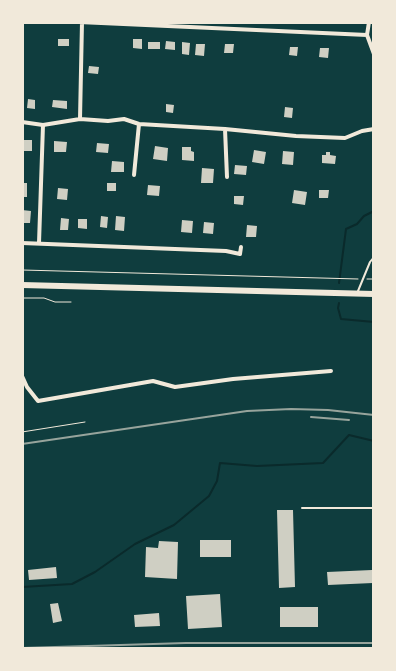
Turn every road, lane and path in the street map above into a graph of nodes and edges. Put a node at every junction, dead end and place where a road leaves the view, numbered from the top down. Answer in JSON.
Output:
{"nodes":[{"id":1,"x":368,"y":22,"type":"edge"},
{"id":2,"x":81,"y":23,"type":"edge"},
{"id":3,"x":367,"y":35,"type":"junction"},
{"id":4,"x":374,"y":54,"type":"edge"},
{"id":5,"x":80,"y":119,"type":"junction"},
{"id":6,"x":22,"y":122,"type":"edge"},
{"id":7,"x":43,"y":124,"type":"junction"},
{"id":8,"x":139,"y":124,"type":"junction"},
{"id":9,"x":374,"y":128,"type":"edge"},
{"id":10,"x":224,"y":129,"type":"junction"},
{"id":11,"x":134,"y":175,"type":"dead end"},
{"id":12,"x":227,"y":177,"type":"dead end"},
{"id":13,"x":22,"y":243,"type":"edge"},
{"id":14,"x":38,"y":243,"type":"junction"},
{"id":15,"x":241,"y":247,"type":"dead end"},
{"id":16,"x":374,"y":257,"type":"edge"},
{"id":17,"x":22,"y":270,"type":"edge"},
{"id":18,"x":363,"y":279,"type":"junction"},
{"id":19,"x":374,"y":279,"type":"edge"},
{"id":20,"x":22,"y":285,"type":"edge"},
{"id":21,"x":357,"y":293,"type":"junction"},
{"id":22,"x":374,"y":294,"type":"edge"},
{"id":23,"x":22,"y":298,"type":"edge"},
{"id":24,"x":71,"y":302,"type":"dead end"},
{"id":25,"x":331,"y":371,"type":"dead end"},
{"id":26,"x":22,"y":376,"type":"edge"},
{"id":27,"x":25,"y":388,"type":"edge"},
{"id":28,"x":85,"y":422,"type":"dead end"},
{"id":29,"x":22,"y":432,"type":"edge"},
{"id":30,"x":302,"y":508,"type":"dead end"},
{"id":31,"x":374,"y":508,"type":"edge"}],
"edges":[{"from":1,"to":3,"type":"street"},
{"from":2,"to":3,"type":"street"},
{"from":2,"to":5,"type":"street"},
{"from":3,"to":4,"type":"street"},
{"from":5,"to":7,"type":"street"},
{"from":5,"to":8,"type":"street"},
{"from":6,"to":7,"type":"street"},
{"from":7,"to":14,"type":"street"},
{"from":8,"to":10,"type":"street"},
{"from":8,"to":11,"type":"street"},
{"from":9,"to":10,"type":"street"},
{"from":10,"to":12,"type":"street"},
{"from":13,"to":14,"type":"street"},
{"from":14,"to":15,"type":"street"},
{"from":16,"to":18,"type":"lane"},
{"from":17,"to":18,"type":"path"},
{"from":18,"to":19,"type":"path"},
{"from":18,"to":21,"type":"lane"},
{"from":20,"to":21,"type":"highway"},
{"from":21,"to":22,"type":"highway"},
{"from":23,"to":24,"type":"path"},
{"from":25,"to":27,"type":"street"},
{"from":26,"to":27,"type":"street"},
{"from":28,"to":29,"type":"path"},
{"from":30,"to":31,"type":"lane"}]}
